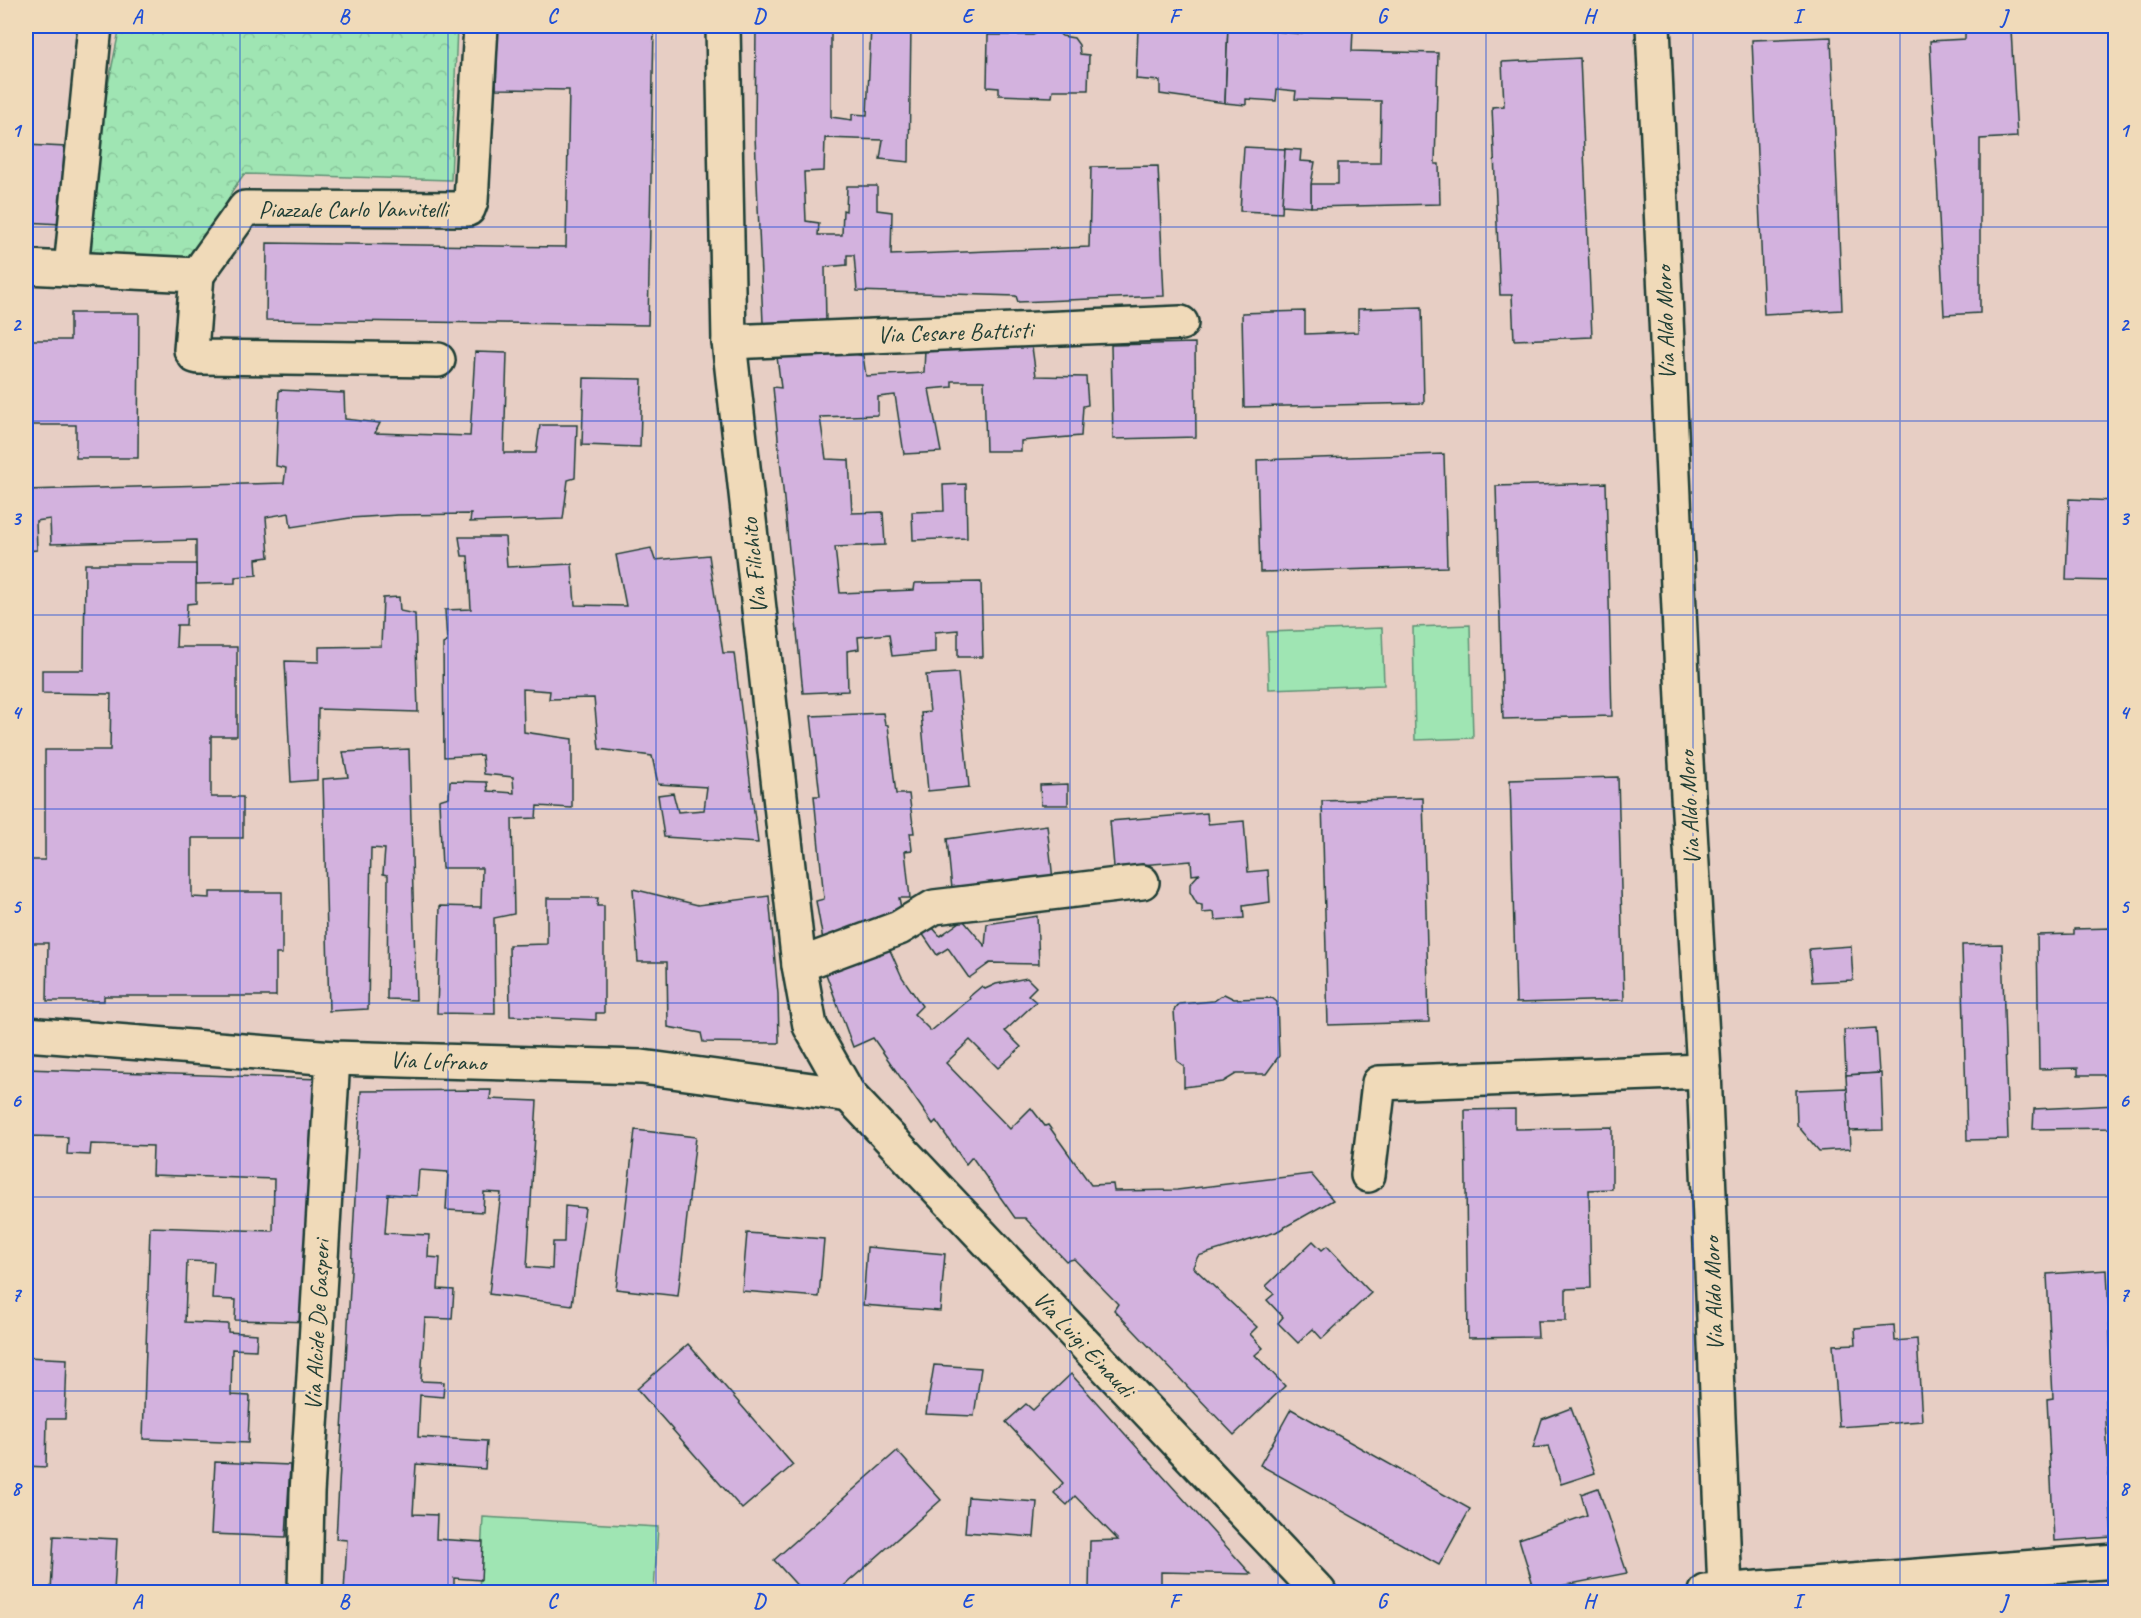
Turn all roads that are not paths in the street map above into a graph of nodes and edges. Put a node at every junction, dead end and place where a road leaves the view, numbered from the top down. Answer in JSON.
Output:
{"nodes":[{"id":1,"x":95,"y":26,"type":"edge"},
{"id":2,"x":481,"y":26,"type":"edge"},
{"id":3,"x":723,"y":26,"type":"edge"},
{"id":4,"x":1653,"y":26,"type":"edge"},
{"id":5,"x":26,"y":267,"type":"edge"},
{"id":6,"x":71,"y":269,"type":"junction"},
{"id":7,"x":196,"y":275,"type":"junction"},
{"id":8,"x":1181,"y":322,"type":"dead end"},
{"id":9,"x":729,"y":342,"type":"junction"},
{"id":10,"x":438,"y":360,"type":"dead end"},
{"id":11,"x":1142,"y":882,"type":"dead end"},
{"id":12,"x":799,"y":965,"type":"junction"},
{"id":13,"x":26,"y":1034,"type":"edge"},
{"id":14,"x":333,"y":1058,"type":"junction"},
{"id":15,"x":1704,"y":1071,"type":"junction"},
{"id":16,"x":849,"y":1095,"type":"junction"},
{"id":17,"x":1368,"y":1174,"type":"dead end"},
{"id":18,"x":2115,"y":1561,"type":"edge"},
{"id":19,"x":1716,"y":1592,"type":"edge"},
{"id":20,"x":305,"y":1593,"type":"edge"},
{"id":21,"x":1319,"y":1593,"type":"edge"}],
"edges":[{"from":1,"to":6,"type":"street"},
{"from":2,"to":7,"type":"street","name":"Piazzale Carlo Vanvitelli"},
{"from":3,"to":9,"type":"street","name":"Via Filichito"},
{"from":4,"to":15,"type":"street","name":"Via Aldo Moro"},
{"from":5,"to":6,"type":"street"},
{"from":6,"to":7,"type":"street"},
{"from":7,"to":10,"type":"street"},
{"from":8,"to":9,"type":"street","name":"Via Cesare Battisti"},
{"from":9,"to":12,"type":"street","name":"Via Filichito"},
{"from":11,"to":12,"type":"street"},
{"from":12,"to":16,"type":"street","name":"Via Filichito"},
{"from":13,"to":14,"type":"street","name":"Via Lufrano"},
{"from":14,"to":16,"type":"street","name":"Via Lufrano"},
{"from":14,"to":20,"type":"street","name":"Via Alcide De Gasperi"},
{"from":15,"to":17,"type":"street"},
{"from":15,"to":19,"type":"street","name":"Via Aldo Moro"},
{"from":16,"to":21,"type":"street","name":"Via Luigi Einaudi"},
{"from":18,"to":19,"type":"street"}]}
